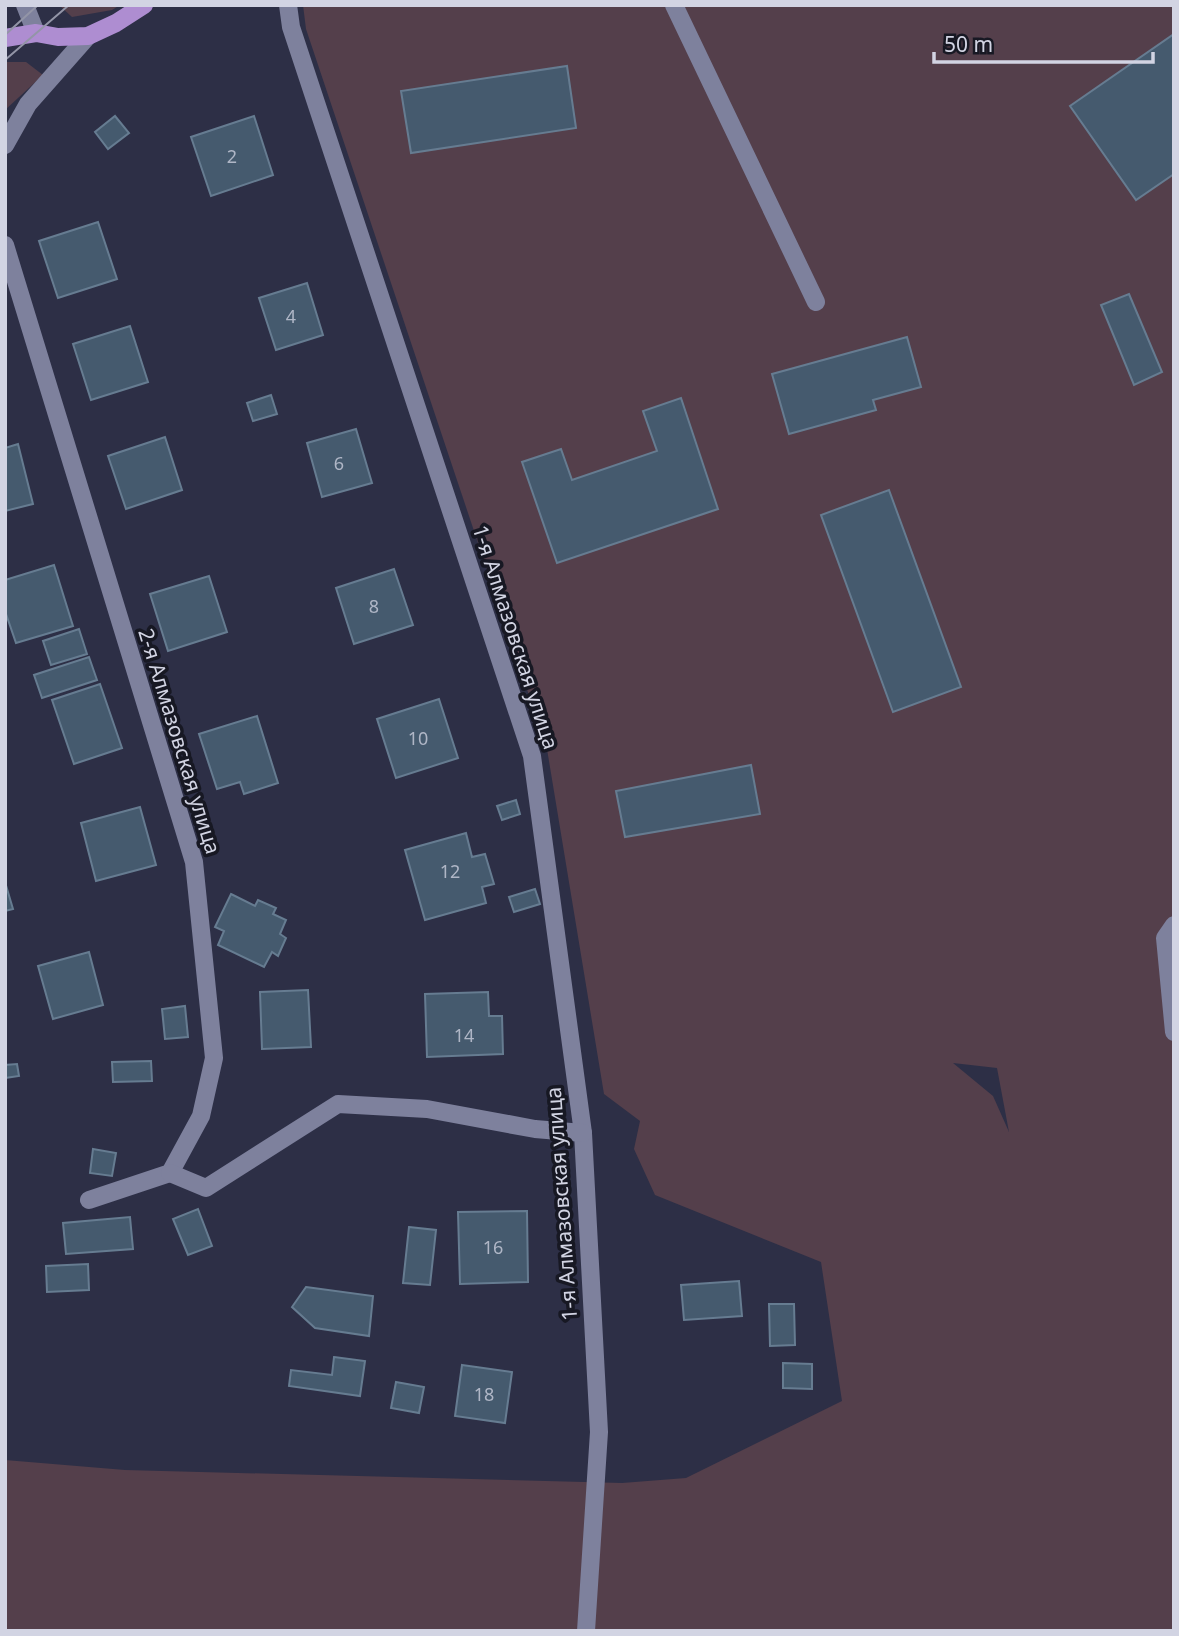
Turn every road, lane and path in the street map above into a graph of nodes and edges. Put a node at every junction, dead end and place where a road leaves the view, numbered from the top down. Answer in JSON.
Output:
{"nodes":[{"id":1,"x":25,"y":5,"type":"edge"},
{"id":2,"x":144,"y":5,"type":"edge"},
{"id":3,"x":288,"y":5,"type":"edge"},
{"id":4,"x":674,"y":5,"type":"edge"},
{"id":5,"x":36,"y":33,"type":"junction"},
{"id":6,"x":88,"y":36,"type":"junction"},
{"id":7,"x":5,"y":38,"type":"edge"},
{"id":8,"x":5,"y":145,"type":"edge"},
{"id":9,"x":5,"y":245,"type":"edge"},
{"id":10,"x":816,"y":302,"type":"dead end"},
{"id":11,"x":1174,"y":925,"type":"edge"},
{"id":12,"x":1174,"y":1032,"type":"edge"},
{"id":13,"x":583,"y":1133,"type":"junction"},
{"id":14,"x":170,"y":1173,"type":"junction"},
{"id":15,"x":89,"y":1200,"type":"dead end"},
{"id":16,"x":586,"y":1631,"type":"edge"}],
"edges":[{"from":1,"to":5,"type":"street"},
{"from":2,"to":6,"type":"main road"},
{"from":3,"to":13,"type":"street","name":"1-я Алмазовская улица"},
{"from":4,"to":10,"type":"street"},
{"from":5,"to":6,"type":"main road"},
{"from":5,"to":7,"type":"main road"},
{"from":6,"to":8,"type":"street"},
{"from":9,"to":14,"type":"street","name":"2-я Алмазовская улица"},
{"from":11,"to":12,"type":"street"},
{"from":13,"to":14,"type":"street"},
{"from":13,"to":16,"type":"street","name":"1-я Алмазовская улица"},
{"from":14,"to":15,"type":"street"}]}
